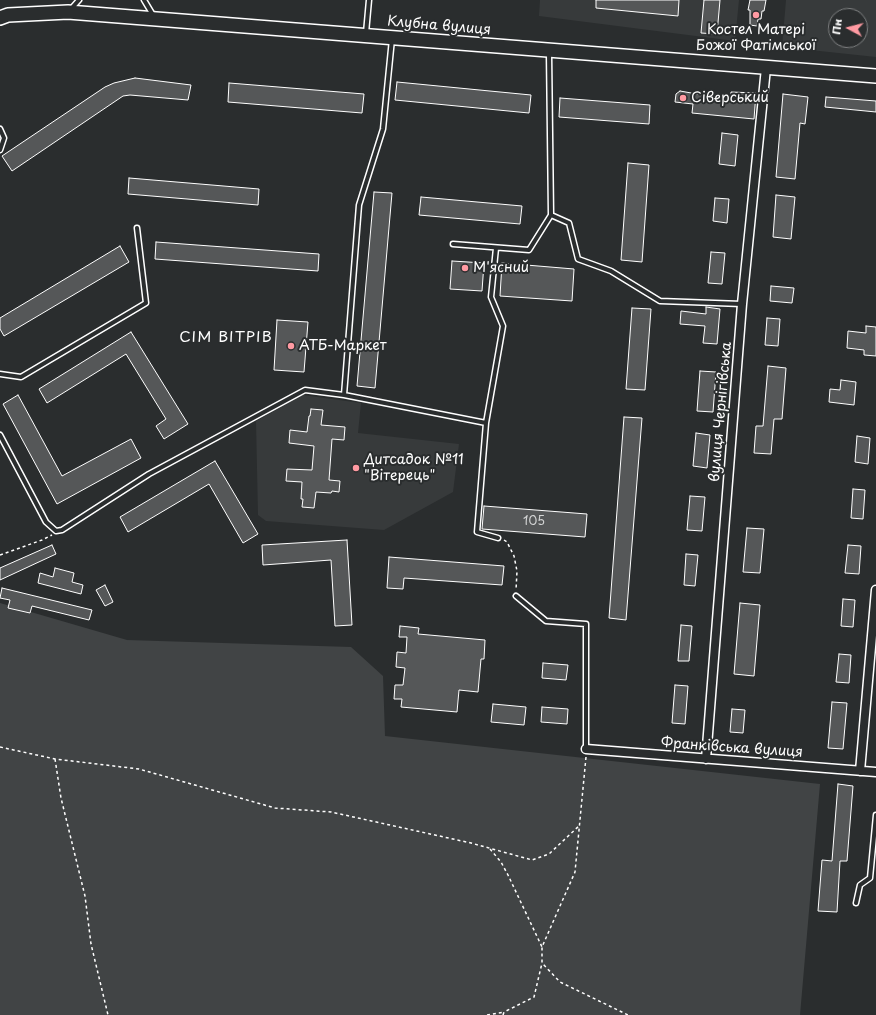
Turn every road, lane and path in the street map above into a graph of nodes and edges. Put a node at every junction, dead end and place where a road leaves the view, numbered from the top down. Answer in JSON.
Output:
{"nodes":[{"id":1,"x":79,"y":0,"type":"edge"},
{"id":2,"x":144,"y":0,"type":"edge"},
{"id":3,"x":369,"y":0,"type":"edge"},
{"id":4,"x":68,"y":12,"type":"junction"},
{"id":5,"x":0,"y":18,"type":"edge"},
{"id":6,"x":155,"y":19,"type":"junction"},
{"id":7,"x":366,"y":36,"type":"junction"},
{"id":8,"x":392,"y":38,"type":"junction"},
{"id":9,"x":550,"y":51,"type":"junction"},
{"id":10,"x":766,"y":68,"type":"junction"},
{"id":11,"x":876,"y":76,"type":"edge"},
{"id":12,"x":0,"y":129,"type":"edge"},
{"id":13,"x":0,"y":150,"type":"edge"},
{"id":14,"x":551,"y":215,"type":"junction"},
{"id":15,"x":137,"y":228,"type":"dead end"},
{"id":16,"x":453,"y":244,"type":"dead end"},
{"id":17,"x":496,"y":248,"type":"junction"},
{"id":18,"x":742,"y":304,"type":"junction"},
{"id":19,"x":0,"y":374,"type":"edge"},
{"id":20,"x":344,"y":395,"type":"junction"},
{"id":21,"x":486,"y":423,"type":"junction"},
{"id":22,"x":0,"y":435,"type":"edge"},
{"id":23,"x":56,"y":531,"type":"junction"},
{"id":24,"x":498,"y":538,"type":"joint"},
{"id":25,"x":0,"y":555,"type":"edge"},
{"id":26,"x":876,"y":590,"type":"edge"},
{"id":27,"x":516,"y":596,"type":"joint"},
{"id":28,"x":0,"y":748,"type":"edge"},
{"id":29,"x":586,"y":749,"type":"junction"},
{"id":30,"x":55,"y":759,"type":"junction"},
{"id":31,"x":706,"y":759,"type":"junction"},
{"id":32,"x":860,"y":771,"type":"junction"},
{"id":33,"x":876,"y":772,"type":"edge"},
{"id":34,"x":876,"y":815,"type":"edge"},
{"id":35,"x":580,"y":825,"type":"junction"},
{"id":36,"x":490,"y":849,"type":"junction"},
{"id":37,"x":856,"y":903,"type":"dead end"},
{"id":38,"x":542,"y":947,"type":"junction"},
{"id":39,"x":542,"y":963,"type":"junction"},
{"id":40,"x":504,"y":1012,"type":"junction"},
{"id":41,"x":108,"y":1015,"type":"edge"},
{"id":42,"x":487,"y":1015,"type":"edge"},
{"id":43,"x":503,"y":1015,"type":"edge"},
{"id":44,"x":628,"y":1015,"type":"edge"}],
"edges":[{"from":1,"to":4,"type":"lane"},
{"from":2,"to":6,"type":"lane"},
{"from":3,"to":7,"type":"lane"},
{"from":4,"to":5,"type":"main road","name":"Клубна вулиця"},
{"from":4,"to":6,"type":"main road","name":"Клубна вулиця"},
{"from":6,"to":7,"type":"main road","name":"Клубна вулиця"},
{"from":7,"to":8,"type":"main road","name":"Клубна вулиця"},
{"from":8,"to":9,"type":"main road","name":"Клубна вулиця"},
{"from":8,"to":20,"type":"lane"},
{"from":9,"to":10,"type":"main road","name":"Клубна вулиця"},
{"from":9,"to":14,"type":"lane"},
{"from":10,"to":11,"type":"main road","name":"Клубна вулиця"},
{"from":10,"to":18,"type":"street","name":"вулиця Чернігівська"},
{"from":12,"to":13,"type":"lane"},
{"from":14,"to":17,"type":"lane"},
{"from":14,"to":18,"type":"lane"},
{"from":15,"to":19,"type":"lane"},
{"from":16,"to":17,"type":"lane"},
{"from":17,"to":21,"type":"lane"},
{"from":18,"to":31,"type":"street","name":"вулиця Чернігівська"},
{"from":20,"to":21,"type":"lane"},
{"from":20,"to":23,"type":"lane"},
{"from":21,"to":24,"type":"lane"},
{"from":22,"to":23,"type":"lane"},
{"from":23,"to":25,"type":"path"},
{"from":24,"to":27,"type":"path"},
{"from":26,"to":32,"type":"street"},
{"from":27,"to":29,"type":"lane"},
{"from":28,"to":30,"type":"path"},
{"from":29,"to":31,"type":"street","name":"Франківська вулиця"},
{"from":29,"to":35,"type":"path"},
{"from":30,"to":36,"type":"path"},
{"from":30,"to":41,"type":"path"},
{"from":31,"to":32,"type":"street","name":"Франківська вулиця"},
{"from":32,"to":33,"type":"street","name":"Франківська вулиця"},
{"from":34,"to":37,"type":"lane"},
{"from":35,"to":36,"type":"path"},
{"from":35,"to":38,"type":"path"},
{"from":36,"to":38,"type":"path"},
{"from":38,"to":39,"type":"path"},
{"from":39,"to":40,"type":"path"},
{"from":39,"to":44,"type":"path"},
{"from":40,"to":42,"type":"path"},
{"from":40,"to":43,"type":"path"}]}
